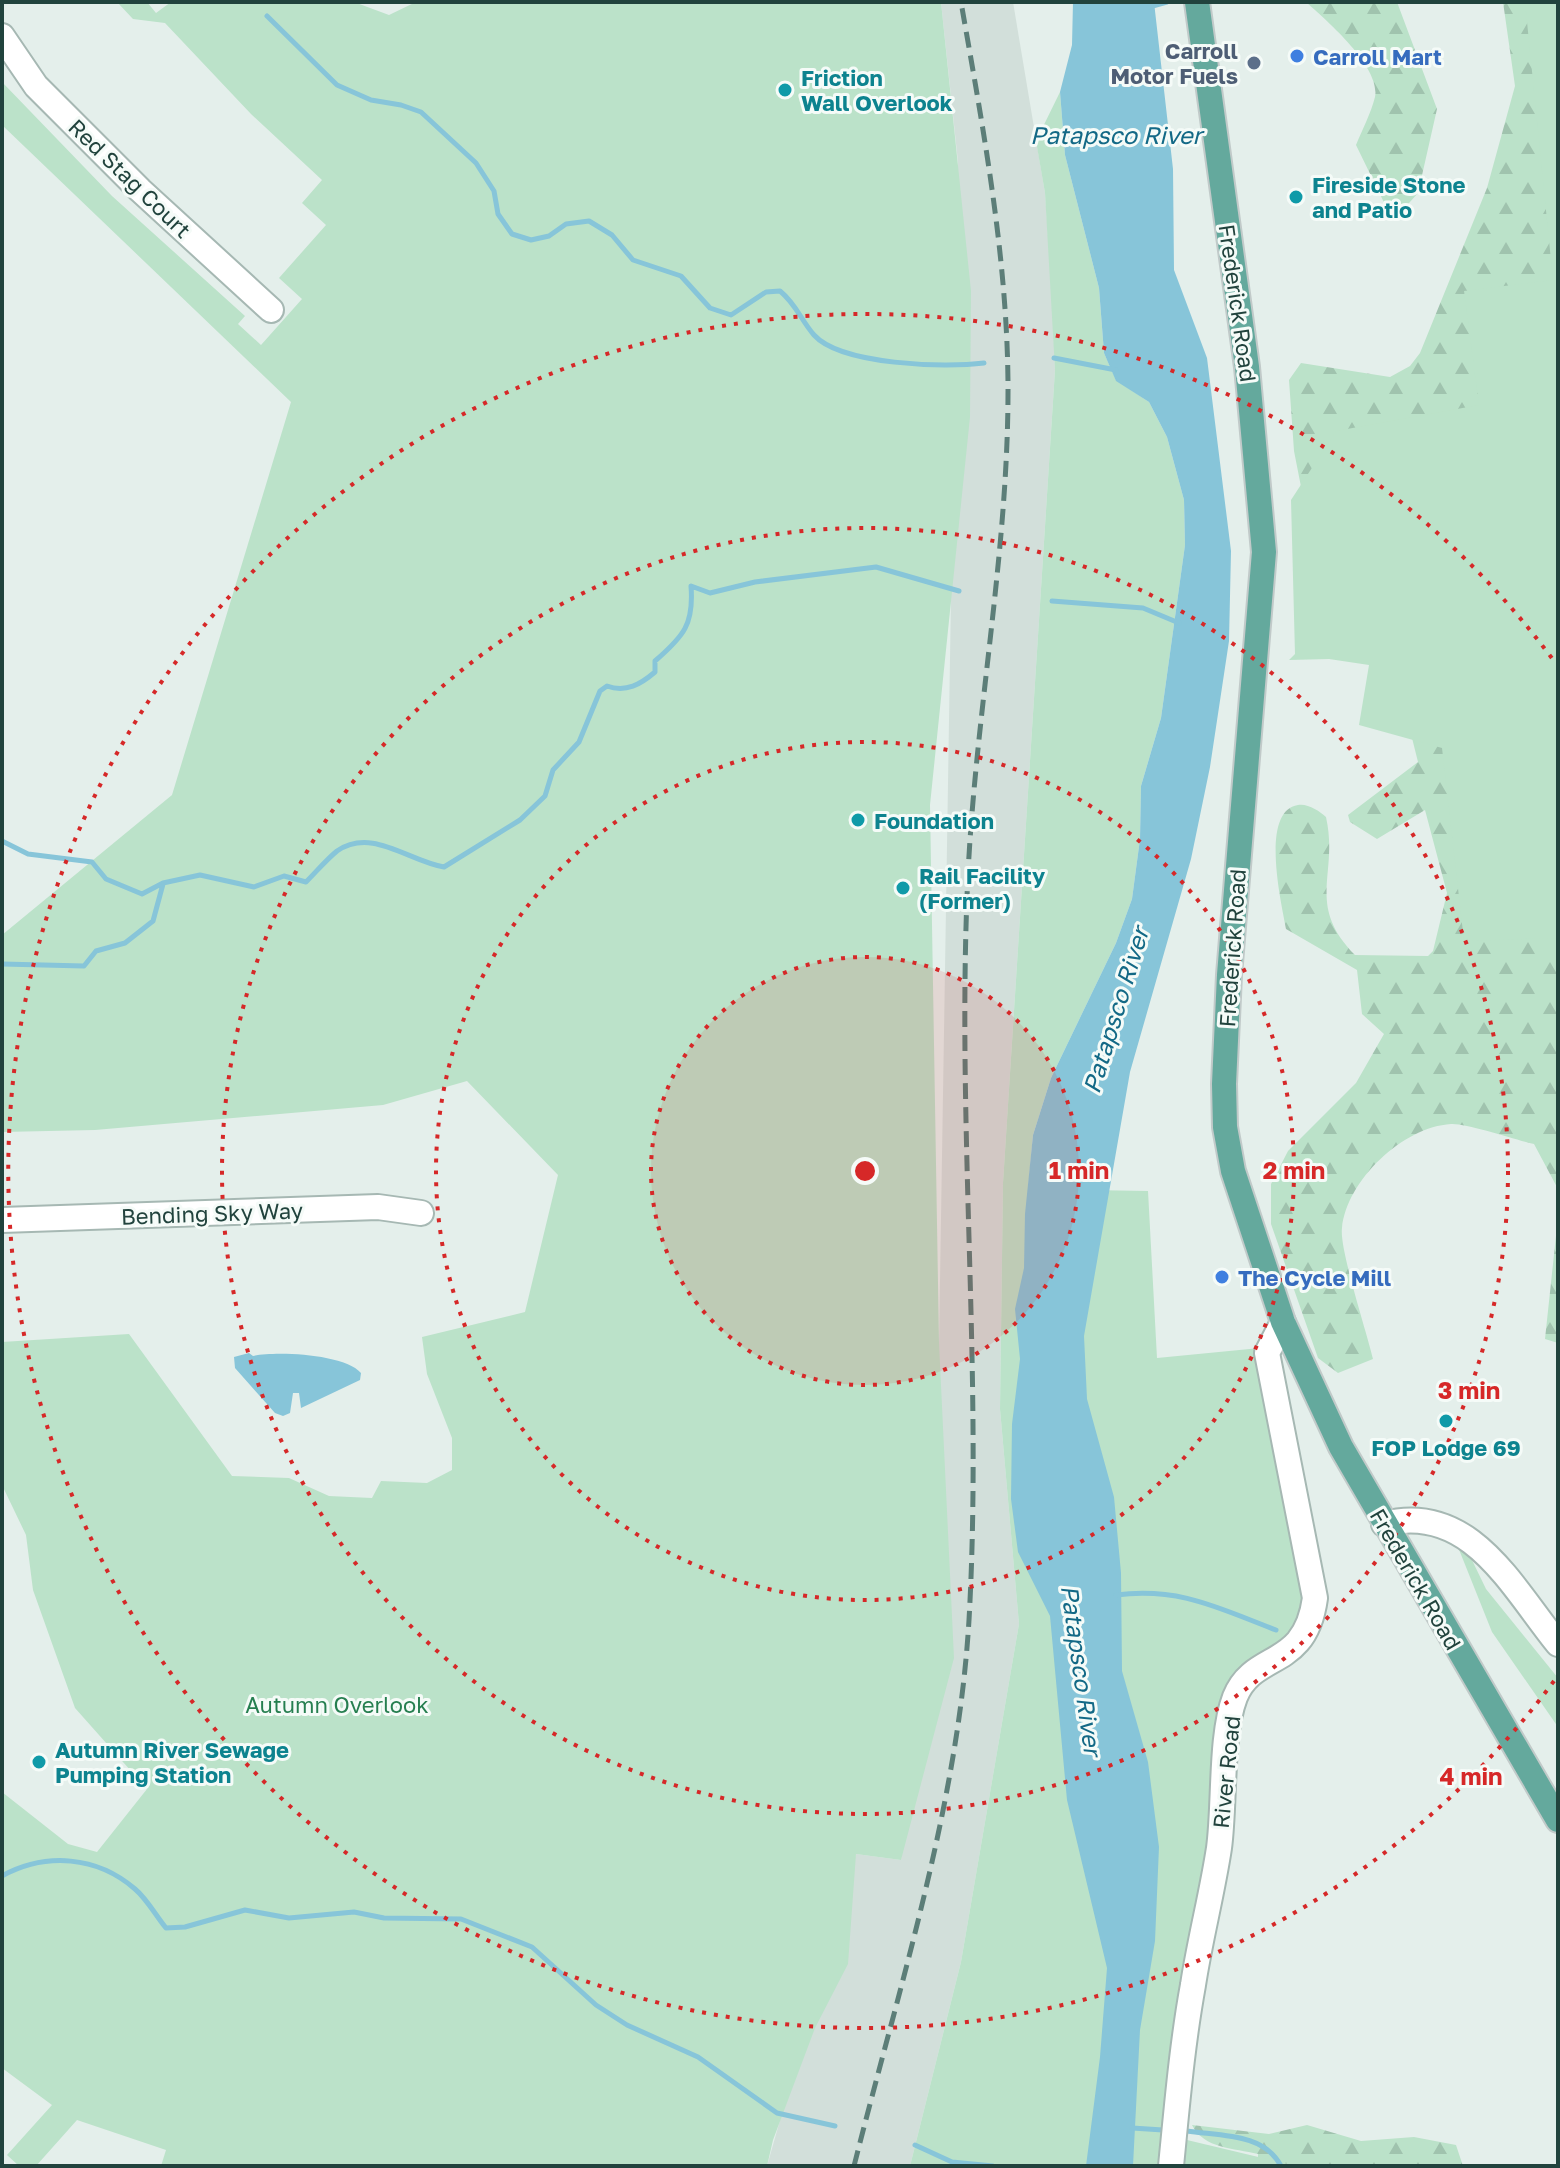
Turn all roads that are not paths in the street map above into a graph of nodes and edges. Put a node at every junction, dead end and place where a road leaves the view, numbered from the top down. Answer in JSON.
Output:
{"nodes":[{"id":1,"x":1197,"y":2,"type":"edge"},
{"id":2,"x":2,"y":36,"type":"edge"},
{"id":3,"x":271,"y":310,"type":"dead end"},
{"id":4,"x":421,"y":1213,"type":"dead end"},
{"id":5,"x":2,"y":1220,"type":"edge"},
{"id":6,"x":1283,"y":1322,"type":"junction"},
{"id":7,"x":1384,"y":1524,"type":"junction"},
{"id":8,"x":1558,"y":1644,"type":"edge"},
{"id":9,"x":1558,"y":1820,"type":"edge"},
{"id":10,"x":1171,"y":2166,"type":"edge"}],
"edges":[{"from":1,"to":6,"type":"main road","name":"Frederick Road"},
{"from":2,"to":3,"type":"street","name":"Red Stag Court"},
{"from":4,"to":5,"type":"street","name":"Bending Sky Way"},
{"from":6,"to":7,"type":"main road","name":"Frederick Road"},
{"from":6,"to":10,"type":"street","name":"River Road"},
{"from":7,"to":8,"type":"street"},
{"from":7,"to":9,"type":"main road","name":"Frederick Road"}]}
